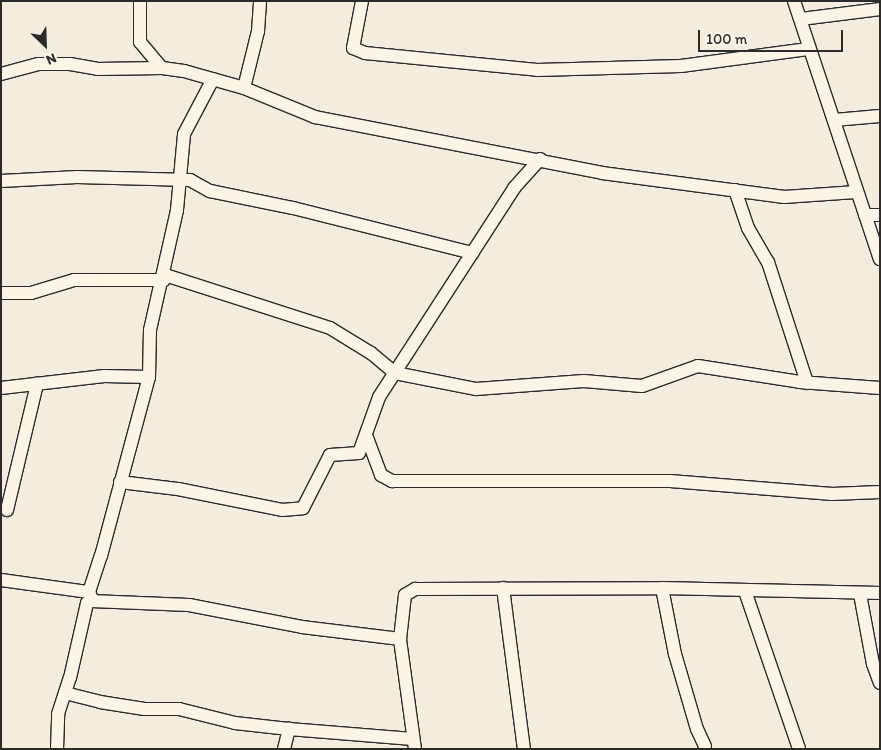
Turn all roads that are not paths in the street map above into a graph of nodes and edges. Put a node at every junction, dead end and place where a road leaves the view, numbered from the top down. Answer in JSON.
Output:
{"nodes":[{"id":1,"x":140,"y":1,"type":"edge"},
{"id":2,"x":260,"y":1,"type":"edge"},
{"id":3,"x":362,"y":1,"type":"edge"},
{"id":4,"x":794,"y":1,"type":"edge"},
{"id":5,"x":880,"y":9,"type":"edge"},
{"id":6,"x":801,"y":19,"type":"junction"},
{"id":7,"x":808,"y":49,"type":"junction"},
{"id":8,"x":162,"y":68,"type":"junction"},
{"id":9,"x":1,"y":74,"type":"edge"},
{"id":10,"x":213,"y":79,"type":"junction"},
{"id":11,"x":244,"y":88,"type":"junction"},
{"id":12,"x":880,"y":116,"type":"edge"},
{"id":13,"x":834,"y":120,"type":"junction"},
{"id":14,"x":540,"y":159,"type":"junction"},
{"id":15,"x":180,"y":179,"type":"junction"},
{"id":16,"x":1,"y":181,"type":"edge"},
{"id":17,"x":735,"y":190,"type":"junction"},
{"id":18,"x":856,"y":192,"type":"junction"},
{"id":19,"x":864,"y":215,"type":"junction"},
{"id":20,"x":880,"y":215,"type":"edge"},
{"id":21,"x":472,"y":253,"type":"junction"},
{"id":22,"x":880,"y":259,"type":"edge"},
{"id":23,"x":164,"y":278,"type":"junction"},
{"id":24,"x":1,"y":294,"type":"edge"},
{"id":25,"x":395,"y":373,"type":"junction"},
{"id":26,"x":149,"y":377,"type":"junction"},
{"id":27,"x":807,"y":383,"type":"junction"},
{"id":28,"x":37,"y":384,"type":"junction"},
{"id":29,"x":1,"y":388,"type":"edge"},
{"id":30,"x":880,"y":388,"type":"edge"},
{"id":31,"x":366,"y":434,"type":"junction"},
{"id":32,"x":120,"y":482,"type":"junction"},
{"id":33,"x":880,"y":492,"type":"edge"},
{"id":34,"x":6,"y":510,"type":"dead end"},
{"id":35,"x":1,"y":580,"type":"edge"},
{"id":36,"x":503,"y":588,"type":"junction"},
{"id":37,"x":662,"y":588,"type":"junction"},
{"id":38,"x":745,"y":591,"type":"junction"},
{"id":39,"x":860,"y":594,"type":"junction"},
{"id":40,"x":880,"y":594,"type":"edge"},
{"id":41,"x":91,"y":596,"type":"junction"},
{"id":42,"x":400,"y":638,"type":"junction"},
{"id":43,"x":880,"y":683,"type":"edge"},
{"id":44,"x":65,"y":693,"type":"junction"},
{"id":45,"x":289,"y":729,"type":"junction"},
{"id":46,"x":414,"y":744,"type":"edge"},
{"id":47,"x":705,"y":746,"type":"dead end"},
{"id":48,"x":56,"y":749,"type":"edge"},
{"id":49,"x":284,"y":749,"type":"edge"},
{"id":50,"x":524,"y":749,"type":"edge"},
{"id":51,"x":799,"y":749,"type":"edge"}],
"edges":[{"from":1,"to":8,"type":"street"},
{"from":2,"to":11,"type":"street"},
{"from":3,"to":7,"type":"street"},
{"from":4,"to":6,"type":"street"},
{"from":5,"to":6,"type":"street"},
{"from":6,"to":7,"type":"street"},
{"from":7,"to":13,"type":"street"},
{"from":8,"to":9,"type":"street"},
{"from":8,"to":10,"type":"street"},
{"from":10,"to":11,"type":"street"},
{"from":10,"to":15,"type":"street"},
{"from":11,"to":14,"type":"street"},
{"from":12,"to":13,"type":"street"},
{"from":13,"to":18,"type":"street"},
{"from":14,"to":17,"type":"street"},
{"from":14,"to":21,"type":"street"},
{"from":15,"to":16,"type":"street"},
{"from":15,"to":21,"type":"street"},
{"from":15,"to":23,"type":"street"},
{"from":17,"to":18,"type":"street"},
{"from":17,"to":27,"type":"street"},
{"from":18,"to":19,"type":"street"},
{"from":19,"to":20,"type":"street"},
{"from":19,"to":22,"type":"street"},
{"from":21,"to":25,"type":"street"},
{"from":23,"to":24,"type":"street"},
{"from":23,"to":25,"type":"street"},
{"from":23,"to":26,"type":"street"},
{"from":25,"to":27,"type":"street"},
{"from":25,"to":31,"type":"street"},
{"from":26,"to":28,"type":"street"},
{"from":26,"to":32,"type":"street"},
{"from":27,"to":30,"type":"street"},
{"from":28,"to":29,"type":"street"},
{"from":28,"to":34,"type":"street"},
{"from":31,"to":32,"type":"street"},
{"from":31,"to":33,"type":"street"},
{"from":32,"to":41,"type":"street"},
{"from":35,"to":41,"type":"street"},
{"from":36,"to":37,"type":"street"},
{"from":36,"to":42,"type":"street"},
{"from":36,"to":50,"type":"street"},
{"from":37,"to":38,"type":"street"},
{"from":37,"to":47,"type":"street"},
{"from":38,"to":39,"type":"street"},
{"from":38,"to":51,"type":"street"},
{"from":39,"to":40,"type":"street"},
{"from":39,"to":43,"type":"street"},
{"from":41,"to":42,"type":"street"},
{"from":41,"to":44,"type":"street"},
{"from":42,"to":46,"type":"street"},
{"from":44,"to":45,"type":"street"},
{"from":44,"to":48,"type":"street"},
{"from":45,"to":46,"type":"street"},
{"from":45,"to":49,"type":"street"}]}
